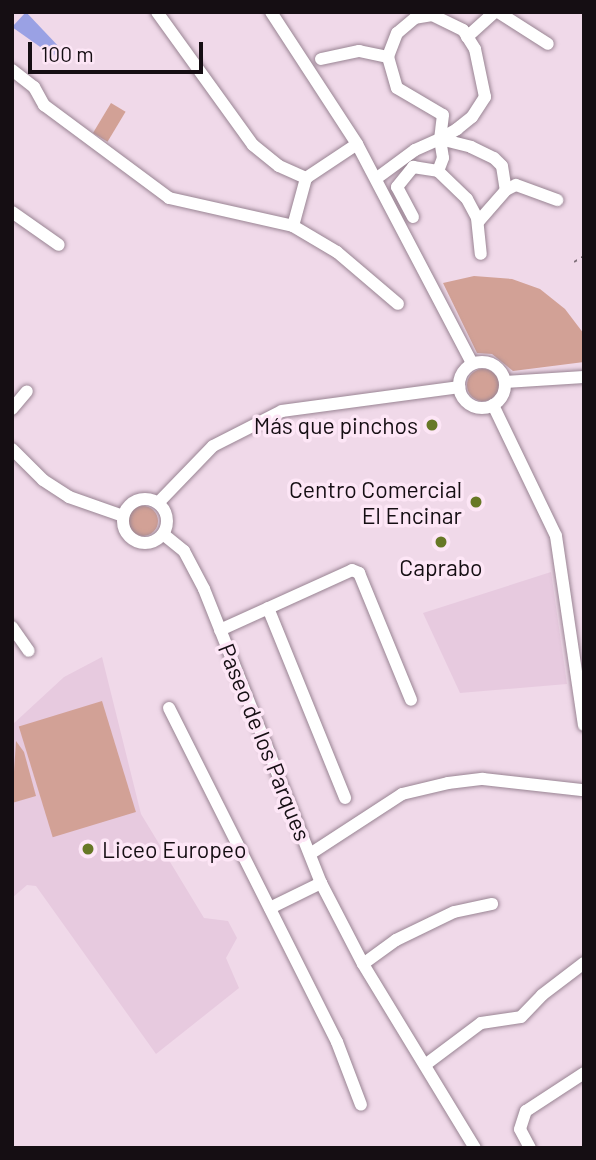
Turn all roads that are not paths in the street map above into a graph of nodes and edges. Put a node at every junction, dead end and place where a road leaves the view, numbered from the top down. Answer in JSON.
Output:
{"nodes":[{"id":1,"x":157,"y":12,"type":"edge"},
{"id":2,"x":271,"y":12,"type":"edge"},
{"id":3,"x":496,"y":12,"type":"edge"},
{"id":4,"x":414,"y":15,"type":"edge"},
{"id":5,"x":467,"y":37,"type":"junction"},
{"id":6,"x":548,"y":44,"type":"dead end"},
{"id":7,"x":388,"y":57,"type":"junction"},
{"id":8,"x":321,"y":59,"type":"dead end"},
{"id":9,"x":12,"y":70,"type":"edge"},
{"id":10,"x":440,"y":139,"type":"junction"},
{"id":11,"x":357,"y":145,"type":"junction"},
{"id":12,"x":438,"y":171,"type":"junction"},
{"id":13,"x":306,"y":178,"type":"junction"},
{"id":14,"x":377,"y":178,"type":"junction"},
{"id":15,"x":506,"y":190,"type":"junction"},
{"id":16,"x":557,"y":200,"type":"dead end"},
{"id":17,"x":12,"y":212,"type":"edge"},
{"id":18,"x":413,"y":217,"type":"dead end"},
{"id":19,"x":478,"y":222,"type":"junction"},
{"id":20,"x":293,"y":226,"type":"junction"},
{"id":21,"x":59,"y":245,"type":"dead end"},
{"id":22,"x":481,"y":254,"type":"dead end"},
{"id":23,"x":398,"y":303,"type":"dead end"},
{"id":24,"x":472,"y":363,"type":"junction"},
{"id":25,"x":584,"y":377,"type":"edge"},
{"id":26,"x":505,"y":382,"type":"junction"},
{"id":27,"x":459,"y":387,"type":"junction"},
{"id":28,"x":27,"y":391,"type":"dead end"},
{"id":29,"x":493,"y":405,"type":"junction"},
{"id":30,"x":12,"y":410,"type":"edge"},
{"id":31,"x":12,"y":449,"type":"edge"},
{"id":32,"x":158,"y":503,"type":"junction"},
{"id":33,"x":123,"y":516,"type":"junction"},
{"id":34,"x":163,"y":534,"type":"junction"},
{"id":35,"x":268,"y":608,"type":"junction"},
{"id":36,"x":12,"y":627,"type":"edge"},
{"id":37,"x":220,"y":630,"type":"junction"},
{"id":38,"x":30,"y":651,"type":"dead end"},
{"id":39,"x":411,"y":700,"type":"dead end"},
{"id":40,"x":169,"y":708,"type":"dead end"},
{"id":41,"x":584,"y":725,"type":"edge"},
{"id":42,"x":581,"y":790,"type":"dead end"},
{"id":43,"x":345,"y":798,"type":"dead end"},
{"id":44,"x":310,"y":854,"type":"junction"},
{"id":45,"x":321,"y":883,"type":"junction"},
{"id":46,"x":492,"y":904,"type":"dead end"},
{"id":47,"x":270,"y":908,"type":"junction"},
{"id":48,"x":584,"y":963,"type":"edge"},
{"id":49,"x":363,"y":964,"type":"junction"},
{"id":50,"x":425,"y":1065,"type":"junction"},
{"id":51,"x":584,"y":1073,"type":"edge"},
{"id":52,"x":361,"y":1105,"type":"dead end"},
{"id":53,"x":475,"y":1148,"type":"edge"},
{"id":54,"x":530,"y":1148,"type":"edge"}],
"edges":[{"from":1,"to":13,"type":"street"},
{"from":2,"to":11,"type":"street"},
{"from":3,"to":5,"type":"street"},
{"from":3,"to":6,"type":"street"},
{"from":4,"to":5,"type":"street"},
{"from":4,"to":7,"type":"street"},
{"from":5,"to":10,"type":"street"},
{"from":7,"to":8,"type":"street"},
{"from":7,"to":10,"type":"street"},
{"from":9,"to":20,"type":"street"},
{"from":10,"to":12,"type":"street"},
{"from":10,"to":14,"type":"street"},
{"from":10,"to":15,"type":"street"},
{"from":11,"to":13,"type":"street"},
{"from":11,"to":14,"type":"street"},
{"from":12,"to":18,"type":"street"},
{"from":12,"to":19,"type":"street"},
{"from":13,"to":20,"type":"street"},
{"from":14,"to":24,"type":"street"},
{"from":15,"to":16,"type":"street"},
{"from":15,"to":19,"type":"street"},
{"from":17,"to":21,"type":"street"},
{"from":19,"to":22,"type":"street"},
{"from":20,"to":23,"type":"street"},
{"from":24,"to":26,"type":"street"},
{"from":24,"to":27,"type":"street"},
{"from":25,"to":26,"type":"street"},
{"from":26,"to":29,"type":"street"},
{"from":27,"to":29,"type":"street"},
{"from":27,"to":32,"type":"street"},
{"from":28,"to":30,"type":"street"},
{"from":29,"to":41,"type":"street"},
{"from":31,"to":33,"type":"street"},
{"from":32,"to":33,"type":"street"},
{"from":32,"to":34,"type":"street"},
{"from":33,"to":34,"type":"street"},
{"from":34,"to":37,"type":"street","name":"Paseo de los Parques"},
{"from":35,"to":37,"type":"street","name":"Paseo de los Parques"},
{"from":35,"to":39,"type":"street","name":"Paseo de los Parques"},
{"from":35,"to":43,"type":"street"},
{"from":36,"to":38,"type":"street"},
{"from":37,"to":44,"type":"street","name":"Paseo de los Parques"},
{"from":40,"to":47,"type":"street"},
{"from":42,"to":44,"type":"street","name":"Paseo de los Parques"},
{"from":44,"to":45,"type":"street","name":"Paseo de los Parques"},
{"from":45,"to":47,"type":"street"},
{"from":45,"to":49,"type":"street","name":"Paseo de los Parques"},
{"from":46,"to":49,"type":"street"},
{"from":47,"to":52,"type":"street"},
{"from":48,"to":50,"type":"street"},
{"from":49,"to":50,"type":"street","name":"Paseo de los Parques"},
{"from":50,"to":53,"type":"street","name":"Paseo de los Parques"},
{"from":51,"to":54,"type":"street"}]}
